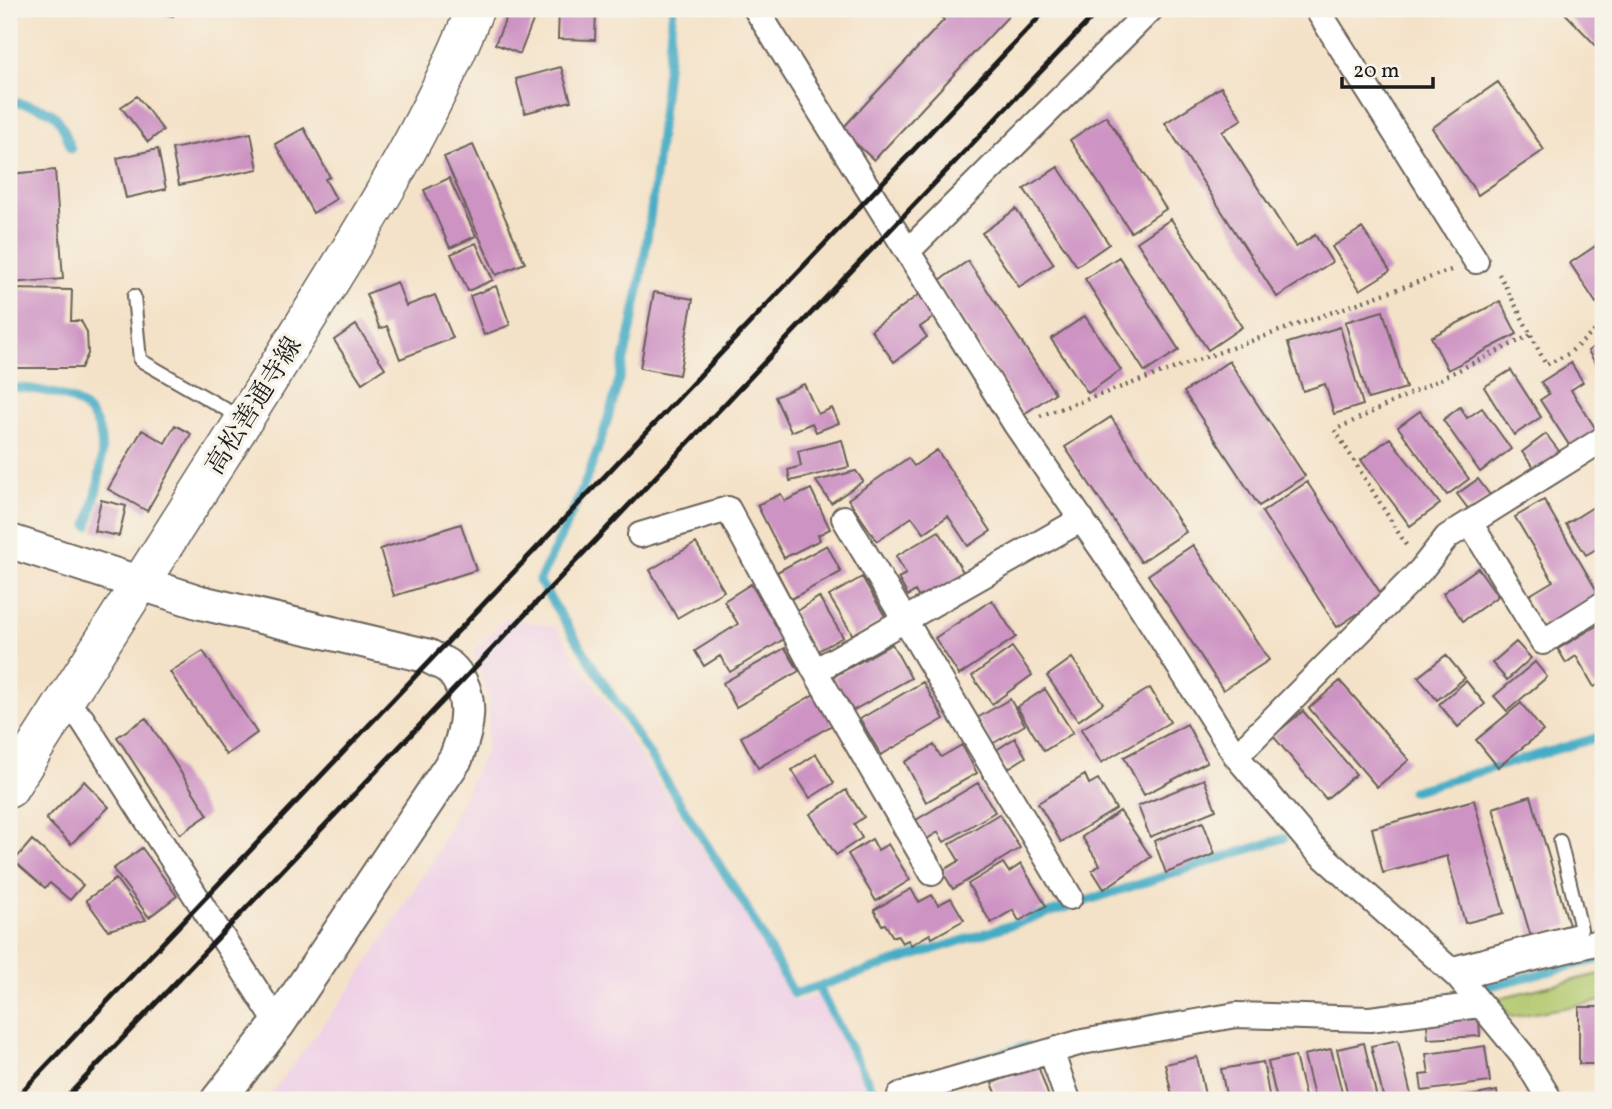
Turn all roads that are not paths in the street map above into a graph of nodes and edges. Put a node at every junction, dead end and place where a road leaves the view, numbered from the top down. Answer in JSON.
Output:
{"nodes":[{"id":1,"x":475,"y":9,"type":"edge"},
{"id":2,"x":756,"y":9,"type":"edge"},
{"id":3,"x":1151,"y":9,"type":"edge"},
{"id":4,"x":1317,"y":9,"type":"edge"},
{"id":5,"x":908,"y":251,"type":"junction"},
{"id":6,"x":1476,"y":261,"type":"road end"},
{"id":7,"x":134,"y":296,"type":"dead end"},
{"id":8,"x":244,"y":420,"type":"junction"},
{"id":9,"x":1603,"y":439,"type":"edge"},
{"id":10,"x":844,"y":517,"type":"dead end"},
{"id":11,"x":1082,"y":519,"type":"junction"},
{"id":12,"x":1470,"y":523,"type":"junction"},
{"id":13,"x":640,"y":534,"type":"dead end"},
{"id":14,"x":9,"y":541,"type":"edge"},
{"id":15,"x":137,"y":584,"type":"junction"},
{"id":16,"x":1603,"y":604,"type":"edge"},
{"id":17,"x":904,"y":620,"type":"junction"},
{"id":18,"x":815,"y":671,"type":"junction"},
{"id":19,"x":63,"y":703,"type":"junction"},
{"id":20,"x":1236,"y":756,"type":"junction"},
{"id":21,"x":9,"y":789,"type":"edge"},
{"id":22,"x":1560,"y":841,"type":"dead end"},
{"id":23,"x":932,"y":873,"type":"dead end"},
{"id":24,"x":1070,"y":897,"type":"dead end"},
{"id":25,"x":1603,"y":941,"type":"edge"},
{"id":26,"x":1464,"y":986,"type":"junction"},
{"id":27,"x":278,"y":1024,"type":"junction"},
{"id":28,"x":1051,"y":1051,"type":"junction"},
{"id":29,"x":900,"y":1095,"type":"dead end"},
{"id":30,"x":218,"y":1100,"type":"edge"},
{"id":31,"x":1068,"y":1100,"type":"edge"},
{"id":32,"x":1550,"y":1100,"type":"edge"}],
"edges":[{"from":1,"to":8,"type":"main road","name":"高松善通寺線"},
{"from":2,"to":5,"type":"street"},
{"from":3,"to":5,"type":"street"},
{"from":4,"to":6,"type":"street"},
{"from":5,"to":11,"type":"street"},
{"from":7,"to":8,"type":"lane"},
{"from":8,"to":15,"type":"main road","name":"高松善通寺線"},
{"from":9,"to":12,"type":"street"},
{"from":10,"to":17,"type":"street"},
{"from":11,"to":17,"type":"street"},
{"from":11,"to":20,"type":"street"},
{"from":12,"to":16,"type":"street"},
{"from":12,"to":20,"type":"street"},
{"from":13,"to":18,"type":"street"},
{"from":14,"to":15,"type":"street"},
{"from":15,"to":19,"type":"main road","name":"高松善通寺線"},
{"from":15,"to":27,"type":"street"},
{"from":17,"to":18,"type":"street"},
{"from":17,"to":24,"type":"street"},
{"from":18,"to":23,"type":"street"},
{"from":19,"to":21,"type":"main road","name":"高松善通寺線"},
{"from":19,"to":27,"type":"street"},
{"from":20,"to":26,"type":"street"},
{"from":22,"to":26,"type":"lane"},
{"from":25,"to":26,"type":"street"},
{"from":26,"to":28,"type":"street"},
{"from":26,"to":32,"type":"street"},
{"from":27,"to":30,"type":"street"},
{"from":28,"to":29,"type":"street"},
{"from":28,"to":31,"type":"street"}]}
